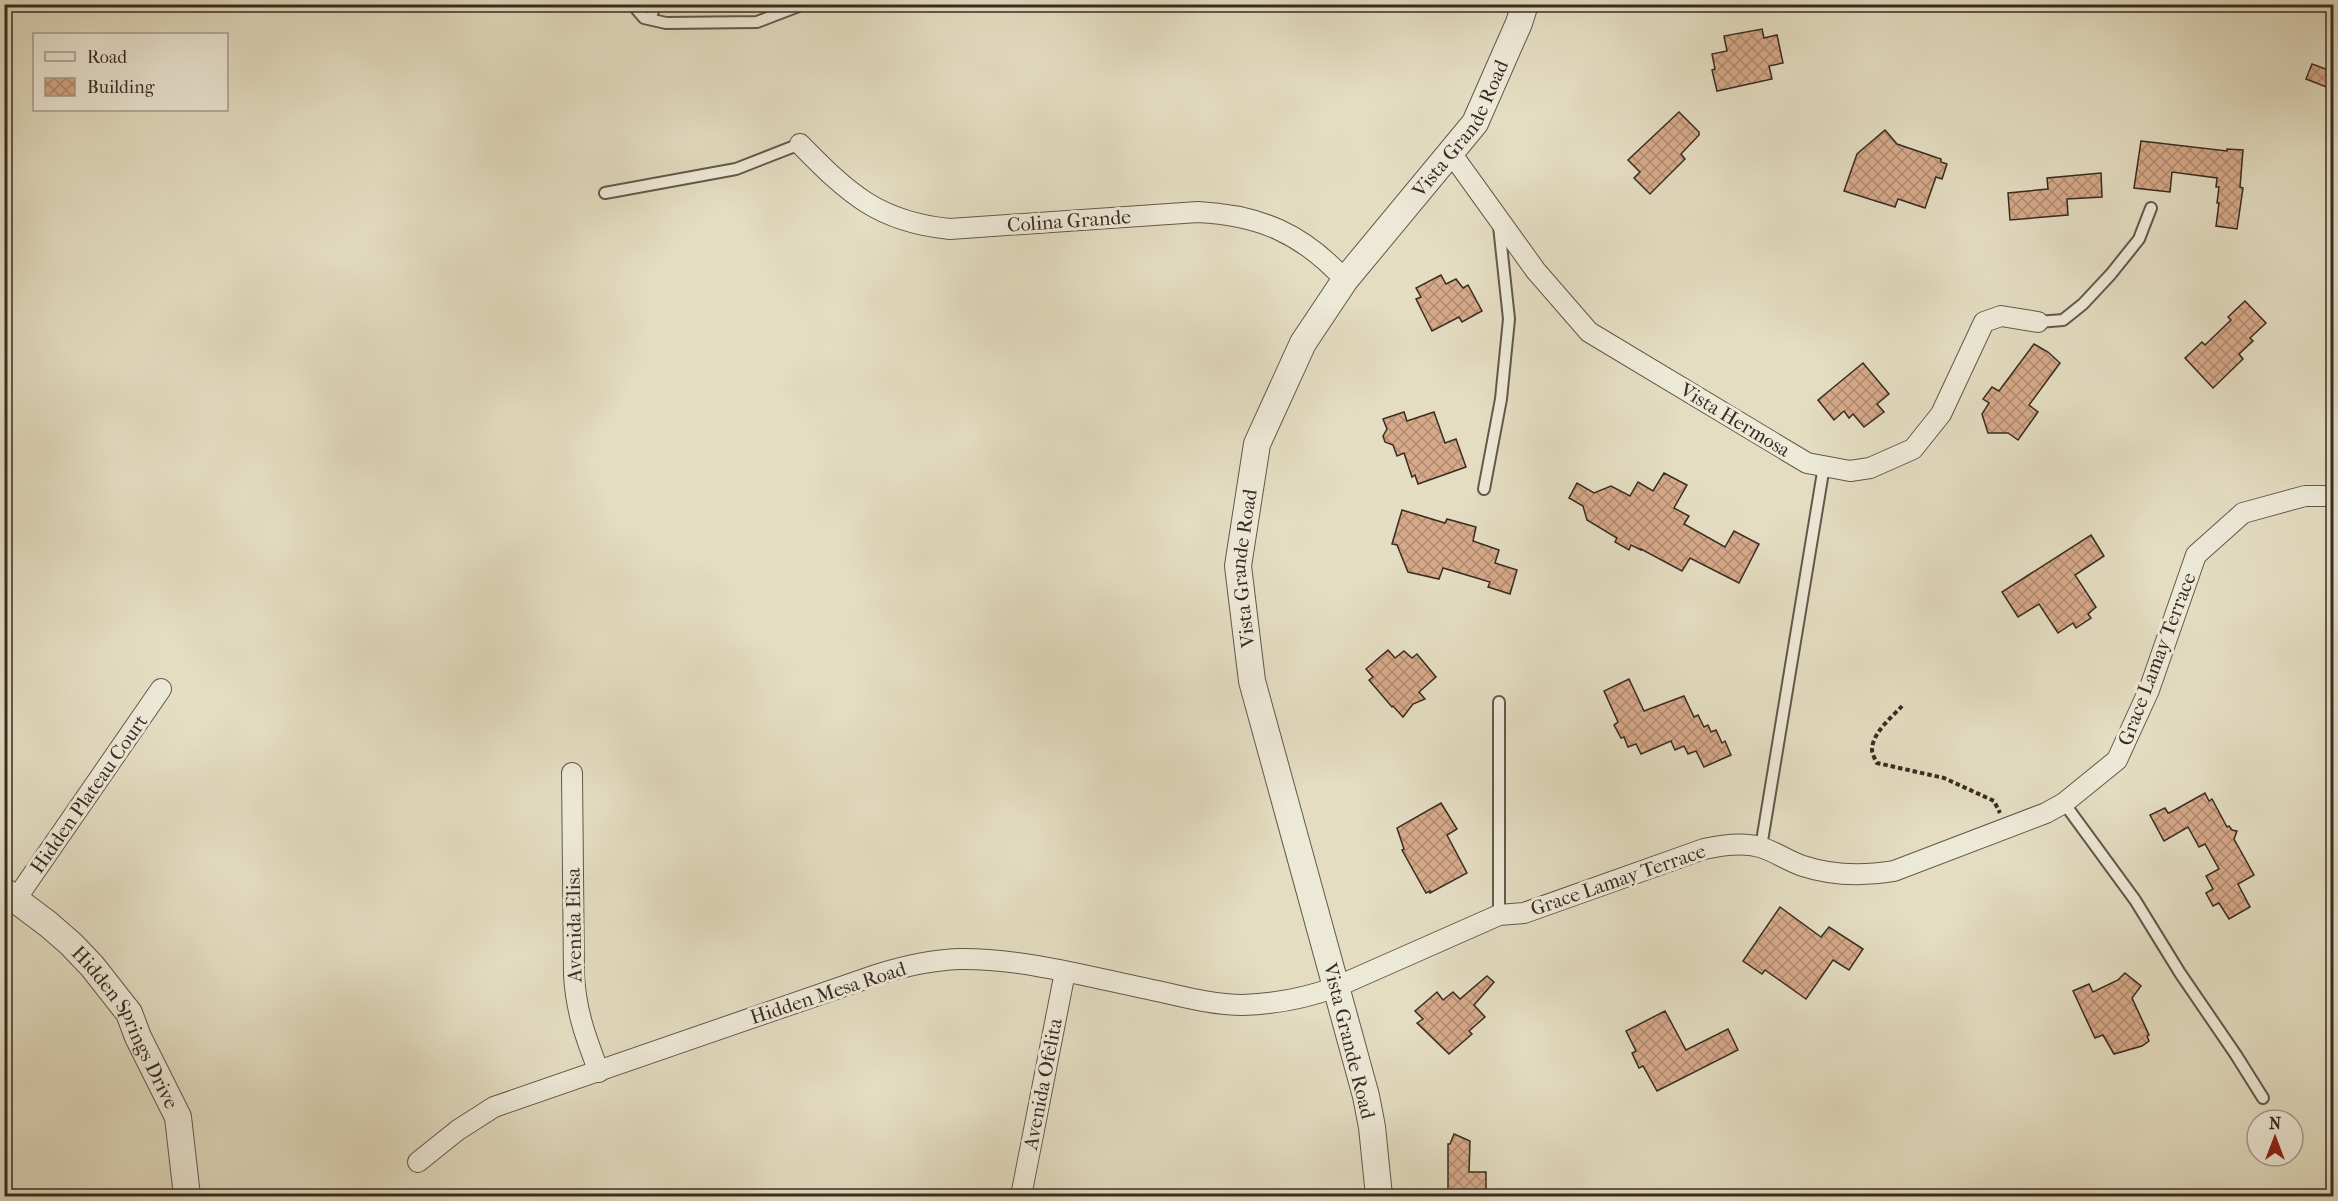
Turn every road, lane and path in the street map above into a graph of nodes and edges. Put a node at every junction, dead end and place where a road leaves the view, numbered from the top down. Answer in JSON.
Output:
{"nodes":[{"id":1,"x":632,"y":4,"type":"edge"},
{"id":2,"x":656,"y":4,"type":"edge"},
{"id":3,"x":804,"y":4,"type":"edge"},
{"id":4,"x":1525,"y":4,"type":"edge"},
{"id":5,"x":647,"y":19,"type":"junction"},
{"id":6,"x":800,"y":144,"type":"joint"},
{"id":7,"x":1451,"y":153,"type":"junction"},
{"id":8,"x":605,"y":193,"type":"dead end"},
{"id":9,"x":2151,"y":208,"type":"dead end"},
{"id":10,"x":1498,"y":220,"type":"junction"},
{"id":11,"x":1345,"y":280,"type":"junction"},
{"id":12,"x":2038,"y":322,"type":"joint"},
{"id":13,"x":1824,"y":466,"type":"junction"},
{"id":14,"x":1484,"y":489,"type":"dead end"},
{"id":15,"x":2334,"y":496,"type":"edge"},
{"id":16,"x":161,"y":688,"type":"dead end"},
{"id":17,"x":1499,"y":702,"type":"dead end"},
{"id":18,"x":1902,"y":706,"type":"dead end"},
{"id":19,"x":572,"y":773,"type":"dead end"},
{"id":20,"x":2064,"y":803,"type":"junction"},
{"id":21,"x":2007,"y":827,"type":"junction"},
{"id":22,"x":1761,"y":847,"type":"junction"},
{"id":23,"x":10,"y":895,"type":"edge"},
{"id":24,"x":1499,"y":915,"type":"junction"},
{"id":25,"x":1065,"y":972,"type":"junction"},
{"id":26,"x":1336,"y":987,"type":"junction"},
{"id":27,"x":599,"y":1072,"type":"junction"},
{"id":28,"x":2263,"y":1098,"type":"dead end"},
{"id":29,"x":418,"y":1162,"type":"dead end"},
{"id":30,"x":187,"y":1197,"type":"edge"},
{"id":31,"x":1021,"y":1197,"type":"edge"},
{"id":32,"x":1379,"y":1197,"type":"edge"}],
"edges":[{"from":1,"to":5,"type":"lane"},
{"from":2,"to":5,"type":"lane"},
{"from":3,"to":5,"type":"lane"},
{"from":4,"to":7,"type":"street","name":"Vista Grande Road"},
{"from":6,"to":8,"type":"lane"},
{"from":6,"to":11,"type":"street","name":"Colina Grande"},
{"from":7,"to":10,"type":"street","name":"Vista Hermosa"},
{"from":7,"to":11,"type":"street","name":"Vista Grande Road"},
{"from":9,"to":12,"type":"lane"},
{"from":10,"to":13,"type":"street","name":"Vista Hermosa"},
{"from":10,"to":14,"type":"lane"},
{"from":11,"to":26,"type":"street","name":"Vista Grande Road"},
{"from":12,"to":13,"type":"street","name":"Vista Hermosa"},
{"from":13,"to":22,"type":"lane"},
{"from":15,"to":20,"type":"street","name":"Grace Lamay Terrace"},
{"from":16,"to":23,"type":"street","name":"Hidden Plateau Court"},
{"from":17,"to":24,"type":"lane"},
{"from":18,"to":21,"type":"path"},
{"from":19,"to":27,"type":"street","name":"Avenida Elisa"},
{"from":20,"to":21,"type":"street","name":"Grace Lamay Terrace"},
{"from":20,"to":28,"type":"lane"},
{"from":21,"to":22,"type":"street","name":"Grace Lamay Terrace"},
{"from":22,"to":24,"type":"street","name":"Grace Lamay Terrace"},
{"from":23,"to":30,"type":"street","name":"Hidden Springs Drive"},
{"from":24,"to":26,"type":"street","name":"Grace Lamay Terrace"},
{"from":25,"to":26,"type":"street","name":"Hidden Mesa Road"},
{"from":25,"to":27,"type":"street","name":"Hidden Mesa Road"},
{"from":25,"to":31,"type":"street","name":"Avenida Ofelita"},
{"from":26,"to":32,"type":"street","name":"Vista Grande Road"},
{"from":27,"to":29,"type":"street","name":"Hidden Mesa Road"}]}
